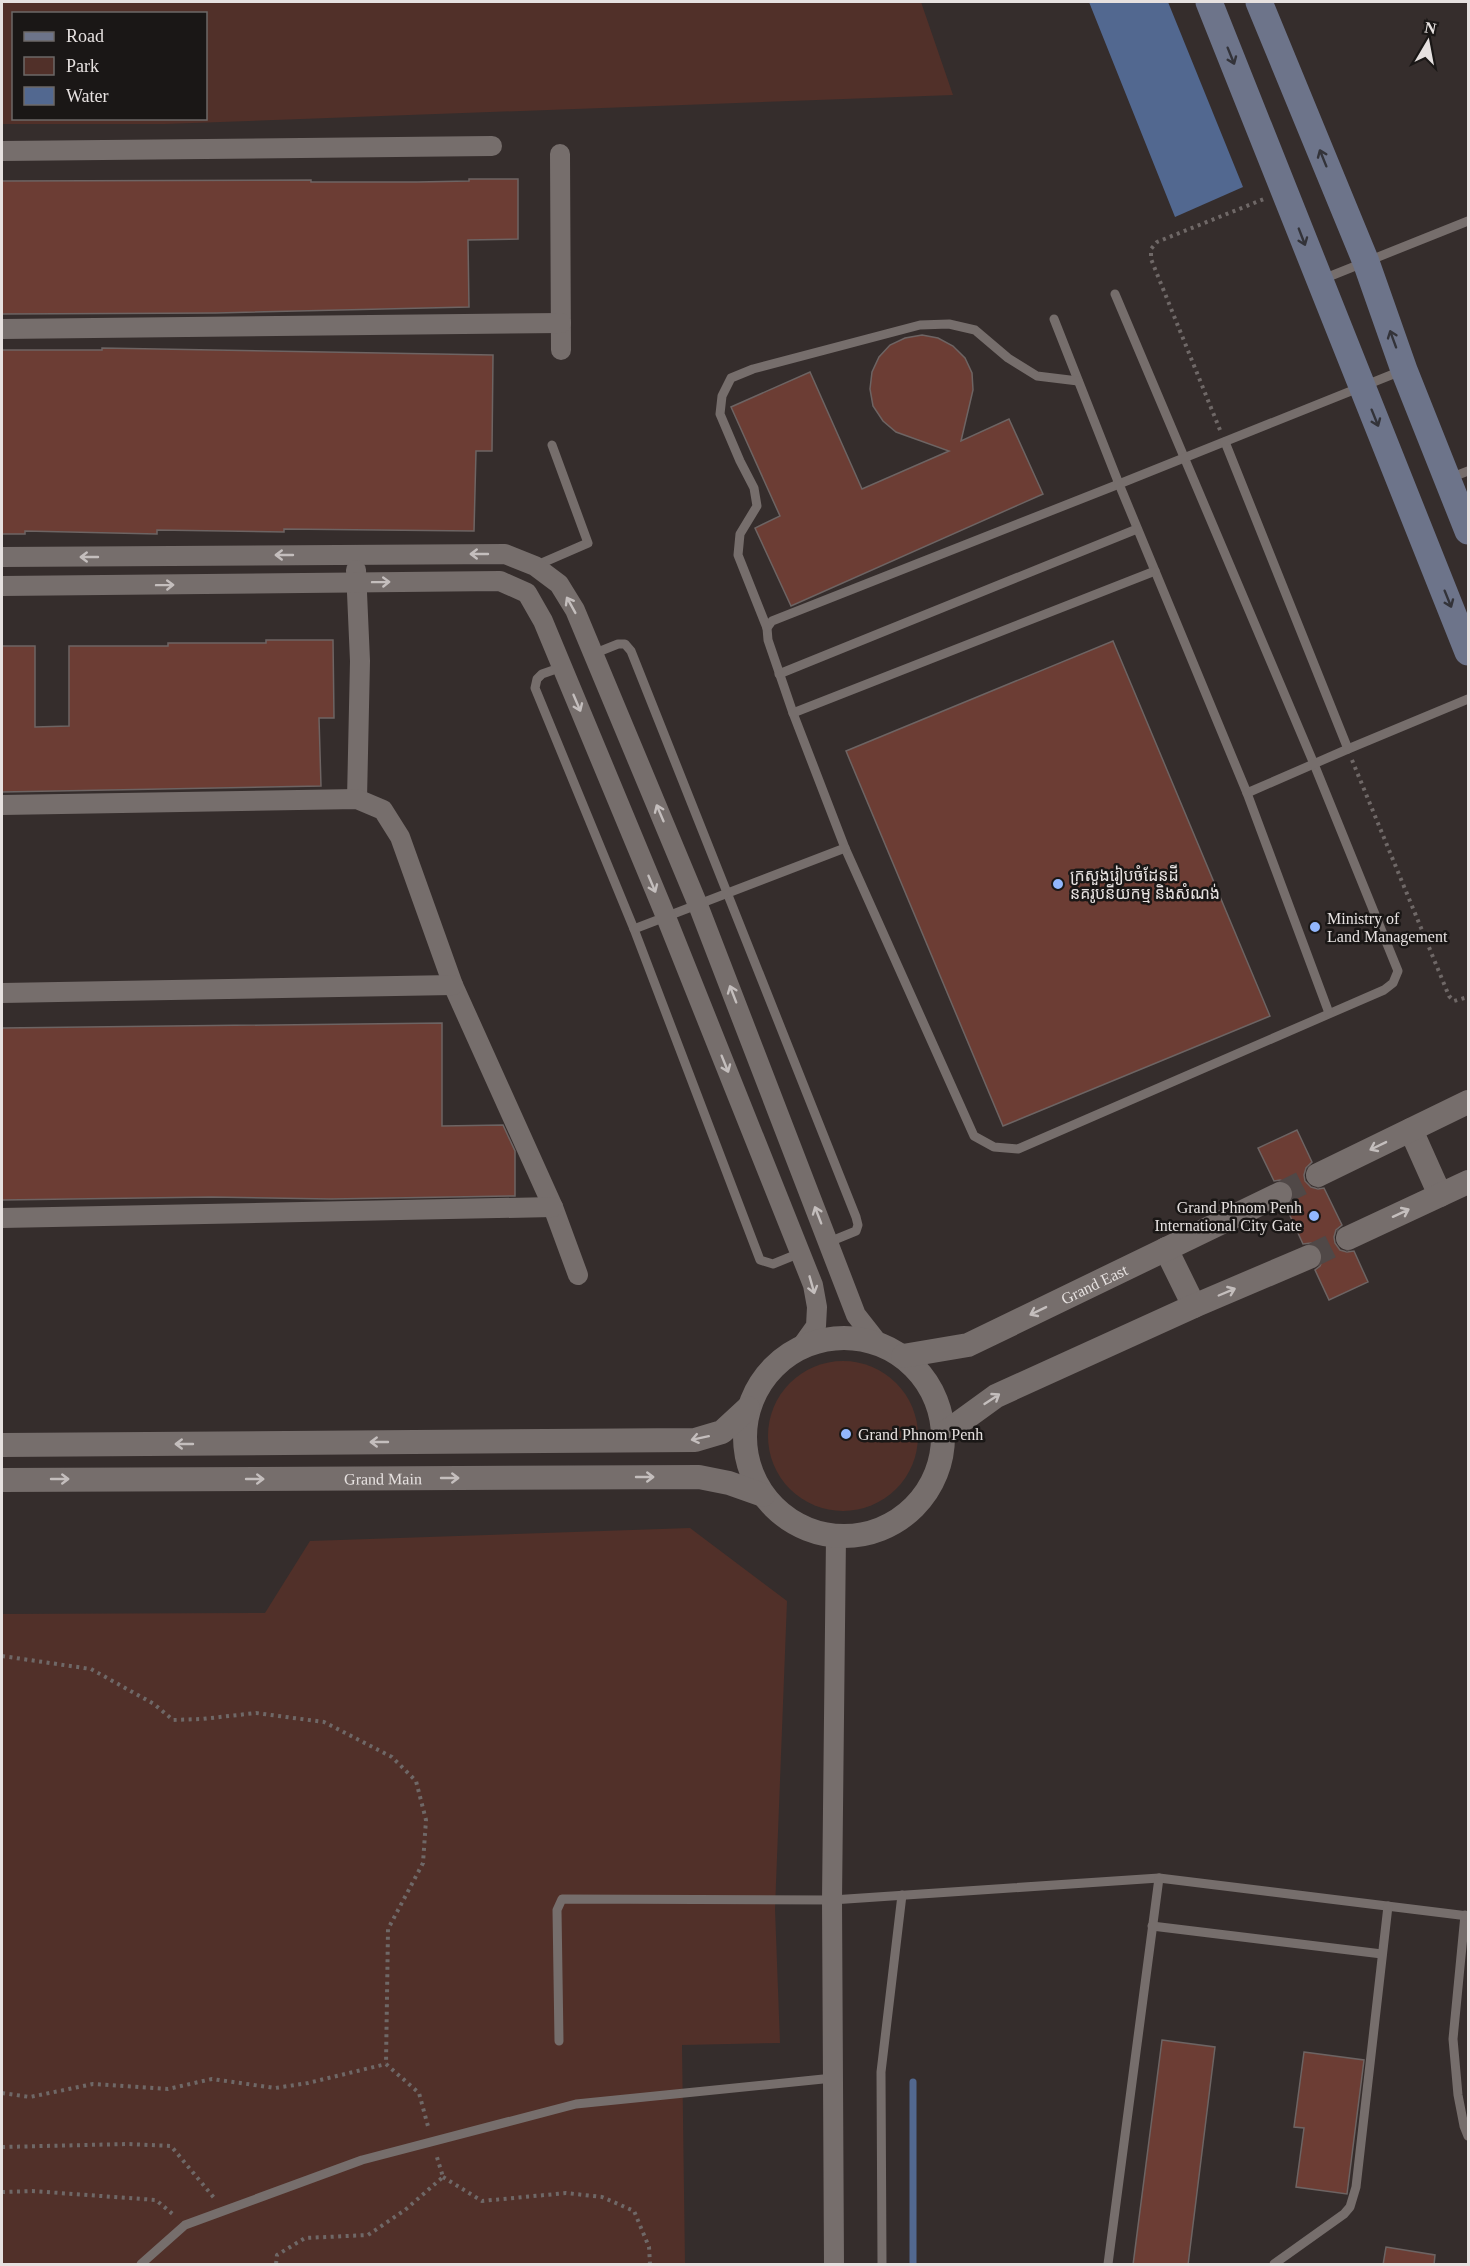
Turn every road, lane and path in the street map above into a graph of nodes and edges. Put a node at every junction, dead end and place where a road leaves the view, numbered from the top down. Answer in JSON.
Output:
{"nodes":[{"id":1,"x":1209,"y":2,"type":"edge"},
{"id":2,"x":1259,"y":2,"type":"edge"},
{"id":3,"x":492,"y":146,"type":"dead end"},
{"id":4,"x":2,"y":150,"type":"edge"},
{"id":5,"x":560,"y":154,"type":"dead end"},
{"id":6,"x":1284,"y":191,"type":"junction"},
{"id":7,"x":1468,"y":221,"type":"edge"},
{"id":8,"x":1366,"y":262,"type":"junction"},
{"id":9,"x":1319,"y":281,"type":"junction"},
{"id":10,"x":1115,"y":294,"type":"dead end"},
{"id":11,"x":1054,"y":319,"type":"dead end"},
{"id":12,"x":561,"y":323,"type":"junction"},
{"id":13,"x":2,"y":330,"type":"edge"},
{"id":14,"x":561,"y":350,"type":"dead end"},
{"id":15,"x":1404,"y":370,"type":"junction"},
{"id":16,"x":1078,"y":381,"type":"junction"},
{"id":17,"x":1362,"y":386,"type":"junction"},
{"id":18,"x":1225,"y":442,"type":"junction"},
{"id":19,"x":552,"y":445,"type":"dead end"},
{"id":20,"x":1184,"y":458,"type":"junction"},
{"id":21,"x":1458,"y":475,"type":"edge"},
{"id":22,"x":1119,"y":484,"type":"junction"},
{"id":23,"x":1137,"y":529,"type":"junction"},
{"id":24,"x":1468,"y":531,"type":"edge"},
{"id":25,"x":356,"y":555,"type":"junction"},
{"id":26,"x":2,"y":557,"type":"edge"},
{"id":27,"x":535,"y":566,"type":"junction"},
{"id":28,"x":1155,"y":571,"type":"junction"},
{"id":29,"x":356,"y":582,"type":"junction"},
{"id":30,"x":2,"y":586,"type":"edge"},
{"id":31,"x":519,"y":588,"type":"junction"},
{"id":32,"x":767,"y":628,"type":"junction"},
{"id":33,"x":1468,"y":652,"type":"edge"},
{"id":34,"x":593,"y":654,"type":"junction"},
{"id":35,"x":562,"y":667,"type":"junction"},
{"id":36,"x":779,"y":674,"type":"junction"},
{"id":37,"x":1468,"y":699,"type":"edge"},
{"id":38,"x":793,"y":713,"type":"junction"},
{"id":39,"x":1348,"y":748,"type":"junction"},
{"id":40,"x":1314,"y":764,"type":"junction"},
{"id":41,"x":1247,"y":793,"type":"junction"},
{"id":42,"x":357,"y":799,"type":"junction"},
{"id":43,"x":2,"y":806,"type":"edge"},
{"id":44,"x":845,"y":848,"type":"junction"},
{"id":45,"x":727,"y":894,"type":"junction"},
{"id":46,"x":698,"y":905,"type":"junction"},
{"id":47,"x":666,"y":917,"type":"junction"},
{"id":48,"x":634,"y":929,"type":"junction"},
{"id":49,"x":453,"y":985,"type":"junction"},
{"id":50,"x":2,"y":993,"type":"edge"},
{"id":51,"x":1468,"y":998,"type":"edge"},
{"id":52,"x":1329,"y":1013,"type":"junction"},
{"id":53,"x":1468,"y":1102,"type":"edge"},
{"id":54,"x":1411,"y":1130,"type":"junction"},
{"id":55,"x":1318,"y":1175,"type":"tunnel mouth"},
{"id":56,"x":1468,"y":1182,"type":"edge"},
{"id":57,"x":1280,"y":1194,"type":"tunnel mouth"},
{"id":58,"x":1440,"y":1195,"type":"junction"},
{"id":59,"x":553,"y":1207,"type":"junction"},
{"id":60,"x":2,"y":1218,"type":"edge"},
{"id":61,"x":1348,"y":1238,"type":"tunnel mouth"},
{"id":62,"x":829,"y":1242,"type":"junction"},
{"id":63,"x":1166,"y":1249,"type":"junction"},
{"id":64,"x":800,"y":1253,"type":"junction"},
{"id":65,"x":1309,"y":1257,"type":"tunnel mouth"},
{"id":66,"x":578,"y":1275,"type":"dead end"},
{"id":67,"x":1194,"y":1306,"type":"junction"},
{"id":68,"x":878,"y":1343,"type":"junction"},
{"id":69,"x":801,"y":1347,"type":"junction"},
{"id":70,"x":903,"y":1356,"type":"junction"},
{"id":71,"x":748,"y":1408,"type":"junction"},
{"id":72,"x":945,"y":1433,"type":"junction"},
{"id":73,"x":2,"y":1445,"type":"edge"},
{"id":74,"x":2,"y":1480,"type":"edge"},
{"id":75,"x":763,"y":1495,"type":"junction"},
{"id":76,"x":836,"y":1536,"type":"junction"},
{"id":77,"x":2,"y":1656,"type":"edge"},
{"id":78,"x":1159,"y":1878,"type":"junction"},
{"id":79,"x":902,"y":1895,"type":"junction"},
{"id":80,"x":832,"y":1900,"type":"junction"},
{"id":81,"x":1388,"y":1906,"type":"junction"},
{"id":82,"x":1467,"y":1915,"type":"edge"},
{"id":83,"x":1152,"y":1926,"type":"junction"},
{"id":84,"x":1382,"y":1954,"type":"junction"},
{"id":85,"x":559,"y":2042,"type":"dead end"},
{"id":86,"x":386,"y":2064,"type":"junction"},
{"id":87,"x":833,"y":2078,"type":"junction"},
{"id":88,"x":2,"y":2093,"type":"edge"},
{"id":89,"x":1468,"y":2136,"type":"edge"},
{"id":90,"x":432,"y":2142,"type":"junction"},
{"id":91,"x":2,"y":2147,"type":"edge"},
{"id":92,"x":443,"y":2177,"type":"junction"},
{"id":93,"x":2,"y":2192,"type":"edge"},
{"id":94,"x":225,"y":2210,"type":"junction"},
{"id":95,"x":185,"y":2225,"type":"junction"},
{"id":96,"x":143,"y":2264,"type":"edge"},
{"id":97,"x":276,"y":2265,"type":"edge"},
{"id":98,"x":650,"y":2265,"type":"edge"},
{"id":99,"x":834,"y":2265,"type":"edge"},
{"id":100,"x":882,"y":2265,"type":"edge"},
{"id":101,"x":1108,"y":2265,"type":"edge"},
{"id":102,"x":1274,"y":2265,"type":"edge"}],
"edges":[{"from":1,"to":6,"type":"main road","one_way":true},
{"from":8,"to":2,"type":"main road","one_way":true},
{"from":3,"to":4,"type":"street"},
{"from":5,"to":12,"type":"street"},
{"from":6,"to":9,"type":"main road","one_way":true},
{"from":6,"to":18,"type":"path"},
{"from":7,"to":8,"type":"lane"},
{"from":8,"to":9,"type":"lane"},
{"from":15,"to":8,"type":"main road","one_way":true},
{"from":9,"to":17,"type":"main road"},
{"from":10,"to":20,"type":"lane"},
{"from":11,"to":16,"type":"lane"},
{"from":12,"to":13,"type":"street"},
{"from":12,"to":14,"type":"street"},
{"from":15,"to":17,"type":"lane"},
{"from":15,"to":21,"type":"main road"},
{"from":16,"to":22,"type":"lane"},
{"from":16,"to":32,"type":"lane"},
{"from":17,"to":18,"type":"lane"},
{"from":17,"to":33,"type":"main road","one_way":true},
{"from":18,"to":20,"type":"lane"},
{"from":18,"to":39,"type":"lane"},
{"from":19,"to":27,"type":"lane"},
{"from":20,"to":22,"type":"lane"},
{"from":20,"to":40,"type":"lane"},
{"from":21,"to":24,"type":"main road"},
{"from":22,"to":23,"type":"lane"},
{"from":22,"to":32,"type":"lane"},
{"from":23,"to":28,"type":"lane"},
{"from":23,"to":36,"type":"lane"},
{"from":25,"to":26,"type":"street","one_way":true},
{"from":27,"to":25,"type":"street","one_way":true},
{"from":25,"to":29,"type":"street"},
{"from":27,"to":31,"type":"street"},
{"from":34,"to":27,"type":"street","one_way":true},
{"from":28,"to":38,"type":"lane"},
{"from":28,"to":41,"type":"lane"},
{"from":30,"to":29,"type":"street","one_way":true},
{"from":29,"to":31,"type":"street","one_way":true},
{"from":29,"to":42,"type":"street"},
{"from":31,"to":35,"type":"street"},
{"from":32,"to":36,"type":"lane"},
{"from":34,"to":35,"type":"street"},
{"from":34,"to":45,"type":"lane"},
{"from":46,"to":34,"type":"street","one_way":true},
{"from":35,"to":47,"type":"street","one_way":true},
{"from":35,"to":48,"type":"lane"},
{"from":36,"to":38,"type":"lane"},
{"from":37,"to":39,"type":"lane"},
{"from":38,"to":44,"type":"lane"},
{"from":39,"to":40,"type":"lane"},
{"from":39,"to":51,"type":"path"},
{"from":40,"to":41,"type":"lane"},
{"from":40,"to":52,"type":"lane"},
{"from":41,"to":52,"type":"lane"},
{"from":42,"to":43,"type":"street"},
{"from":42,"to":49,"type":"street"},
{"from":44,"to":45,"type":"lane"},
{"from":44,"to":52,"type":"lane"},
{"from":45,"to":46,"type":"lane"},
{"from":45,"to":62,"type":"lane"},
{"from":46,"to":47,"type":"lane"},
{"from":62,"to":46,"type":"street","one_way":true},
{"from":47,"to":48,"type":"lane"},
{"from":47,"to":64,"type":"street","one_way":true},
{"from":48,"to":64,"type":"lane"},
{"from":49,"to":50,"type":"street"},
{"from":49,"to":59,"type":"street"},
{"from":53,"to":54,"type":"street"},
{"from":54,"to":55,"type":"street","one_way":true},
{"from":54,"to":58,"type":"street"},
{"from":56,"to":58,"type":"street"},
{"from":57,"to":63,"type":"street","name":"Grand East"},
{"from":61,"to":58,"type":"street","one_way":true},
{"from":59,"to":60,"type":"street"},
{"from":59,"to":66,"type":"street"},
{"from":62,"to":68,"type":"street"},
{"from":63,"to":67,"type":"street"},
{"from":63,"to":70,"type":"street","name":"Grand East","one_way":true},
{"from":64,"to":69,"type":"street","one_way":true},
{"from":67,"to":65,"type":"street","one_way":true},
{"from":72,"to":67,"type":"street","one_way":true},
{"from":68,"to":69,"type":"street"},
{"from":68,"to":70,"type":"street"},
{"from":69,"to":71,"type":"street"},
{"from":70,"to":72,"type":"street"},
{"from":71,"to":73,"type":"street","one_way":true},
{"from":71,"to":75,"type":"street"},
{"from":72,"to":76,"type":"street"},
{"from":74,"to":75,"type":"street","name":"Grand Main","one_way":true},
{"from":75,"to":76,"type":"street"},
{"from":76,"to":80,"type":"street"},
{"from":77,"to":86,"type":"path"},
{"from":78,"to":79,"type":"lane"},
{"from":78,"to":81,"type":"lane"},
{"from":78,"to":83,"type":"lane"},
{"from":79,"to":80,"type":"lane"},
{"from":79,"to":100,"type":"lane"},
{"from":80,"to":85,"type":"lane"},
{"from":80,"to":87,"type":"street"},
{"from":81,"to":82,"type":"lane"},
{"from":81,"to":84,"type":"lane"},
{"from":82,"to":89,"type":"lane"},
{"from":83,"to":84,"type":"lane"},
{"from":83,"to":101,"type":"lane"},
{"from":84,"to":102,"type":"lane"},
{"from":86,"to":88,"type":"path"},
{"from":86,"to":90,"type":"path"},
{"from":87,"to":90,"type":"lane"},
{"from":87,"to":99,"type":"street"},
{"from":90,"to":92,"type":"path"},
{"from":90,"to":94,"type":"lane"},
{"from":91,"to":94,"type":"path"},
{"from":92,"to":97,"type":"path"},
{"from":92,"to":98,"type":"path"},
{"from":93,"to":95,"type":"path"},
{"from":94,"to":95,"type":"lane"},
{"from":95,"to":96,"type":"lane"}]}
